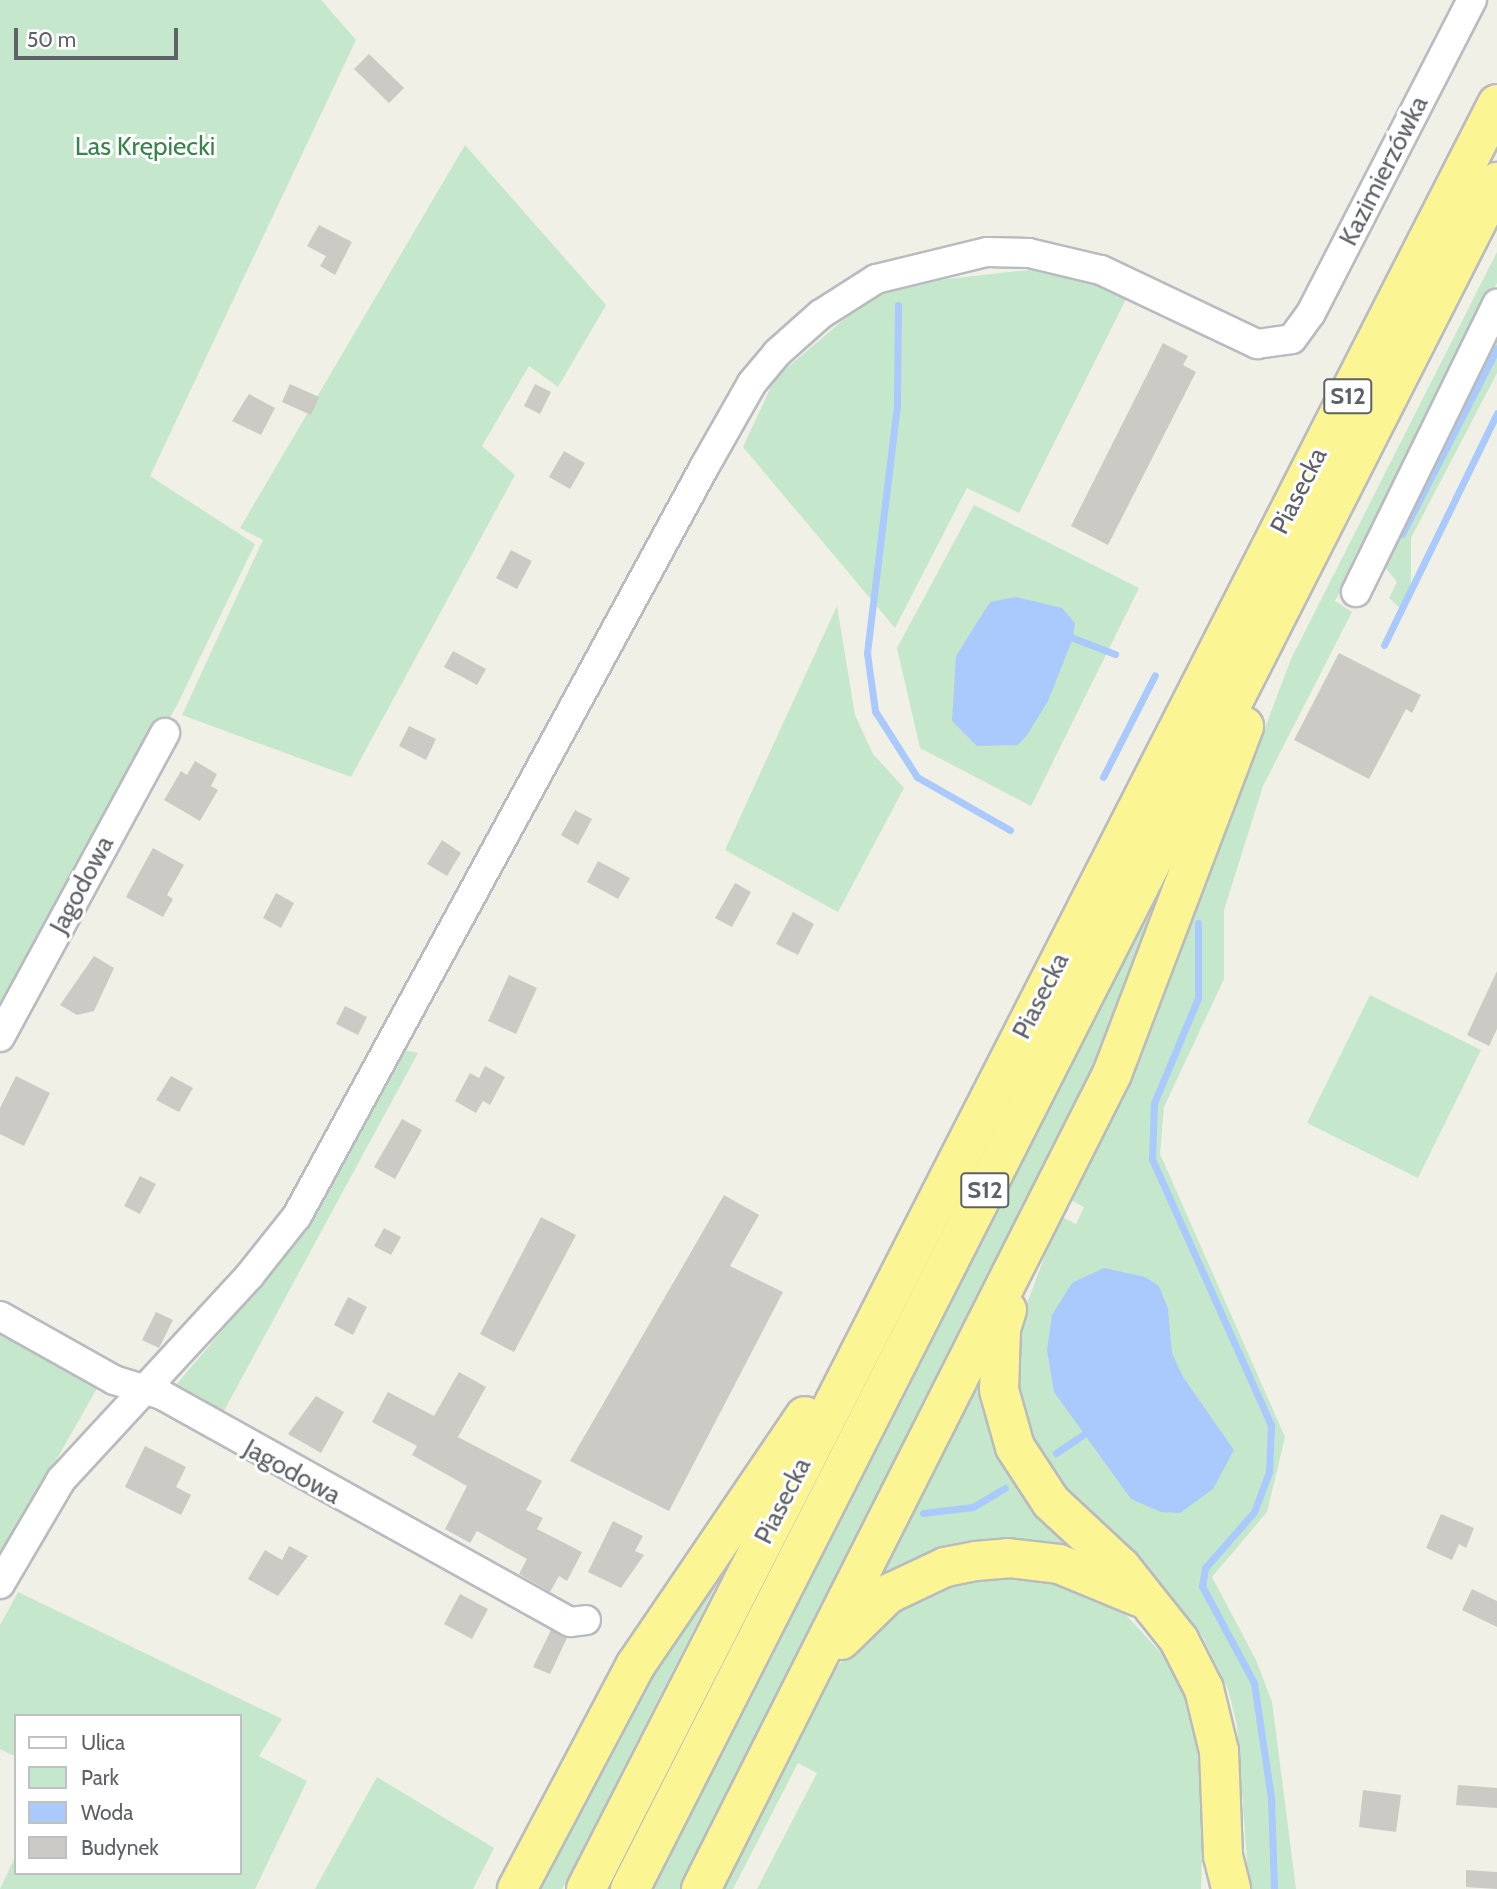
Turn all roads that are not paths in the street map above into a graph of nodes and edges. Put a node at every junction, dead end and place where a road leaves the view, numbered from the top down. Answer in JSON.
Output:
{"nodes":[{"id":1,"x":1472,"y":0,"type":"edge"},
{"id":2,"x":1497,"y":104,"type":"edge"},
{"id":3,"x":1497,"y":182,"type":"edge"},
{"id":4,"x":1497,"y":304,"type":"edge"},
{"id":5,"x":1339,"y":491,"type":"junction"},
{"id":6,"x":1356,"y":592,"type":"dead end"},
{"id":7,"x":165,"y":733,"type":"dead end"},
{"id":8,"x":0,"y":1037,"type":"edge"},
{"id":9,"x":1043,"y":1212,"type":"junction"},
{"id":10,"x":885,"y":1302,"type":"junction"},
{"id":11,"x":0,"y":1316,"type":"edge"},
{"id":12,"x":144,"y":1390,"type":"junction"},
{"id":13,"x":0,"y":1584,"type":"edge"},
{"id":14,"x":1141,"y":1598,"type":"junction"},
{"id":15,"x":586,"y":1620,"type":"dead end"},
{"id":16,"x":808,"y":1682,"type":"junction"},
{"id":17,"x":1223,"y":1878,"type":"edge"},
{"id":18,"x":517,"y":1889,"type":"edge"},
{"id":19,"x":586,"y":1889,"type":"edge"},
{"id":20,"x":630,"y":1889,"type":"edge"},
{"id":21,"x":701,"y":1889,"type":"edge"}],
"edges":[{"from":1,"to":12,"type":"street","name":"Kazimierzówka"},
{"from":2,"to":10,"type":"highway","name":"Piasecka","number":"S12"},
{"from":3,"to":5,"type":"highway","name":"Piasecka","number":"S12"},
{"from":4,"to":6,"type":"street"},
{"from":5,"to":9,"type":"highway"},
{"from":5,"to":20,"type":"highway","name":"Piasecka","number":"S12"},
{"from":7,"to":8,"type":"street","name":"Jagodowa"},
{"from":9,"to":14,"type":"highway"},
{"from":9,"to":16,"type":"highway"},
{"from":10,"to":18,"type":"highway"},
{"from":10,"to":19,"type":"highway","name":"Piasecka","number":"S12"},
{"from":11,"to":12,"type":"street","name":"Jagodowa"},
{"from":12,"to":13,"type":"street"},
{"from":12,"to":15,"type":"street","name":"Jagodowa"},
{"from":14,"to":16,"type":"highway"},
{"from":14,"to":17,"type":"highway"},
{"from":16,"to":21,"type":"highway"}]}
